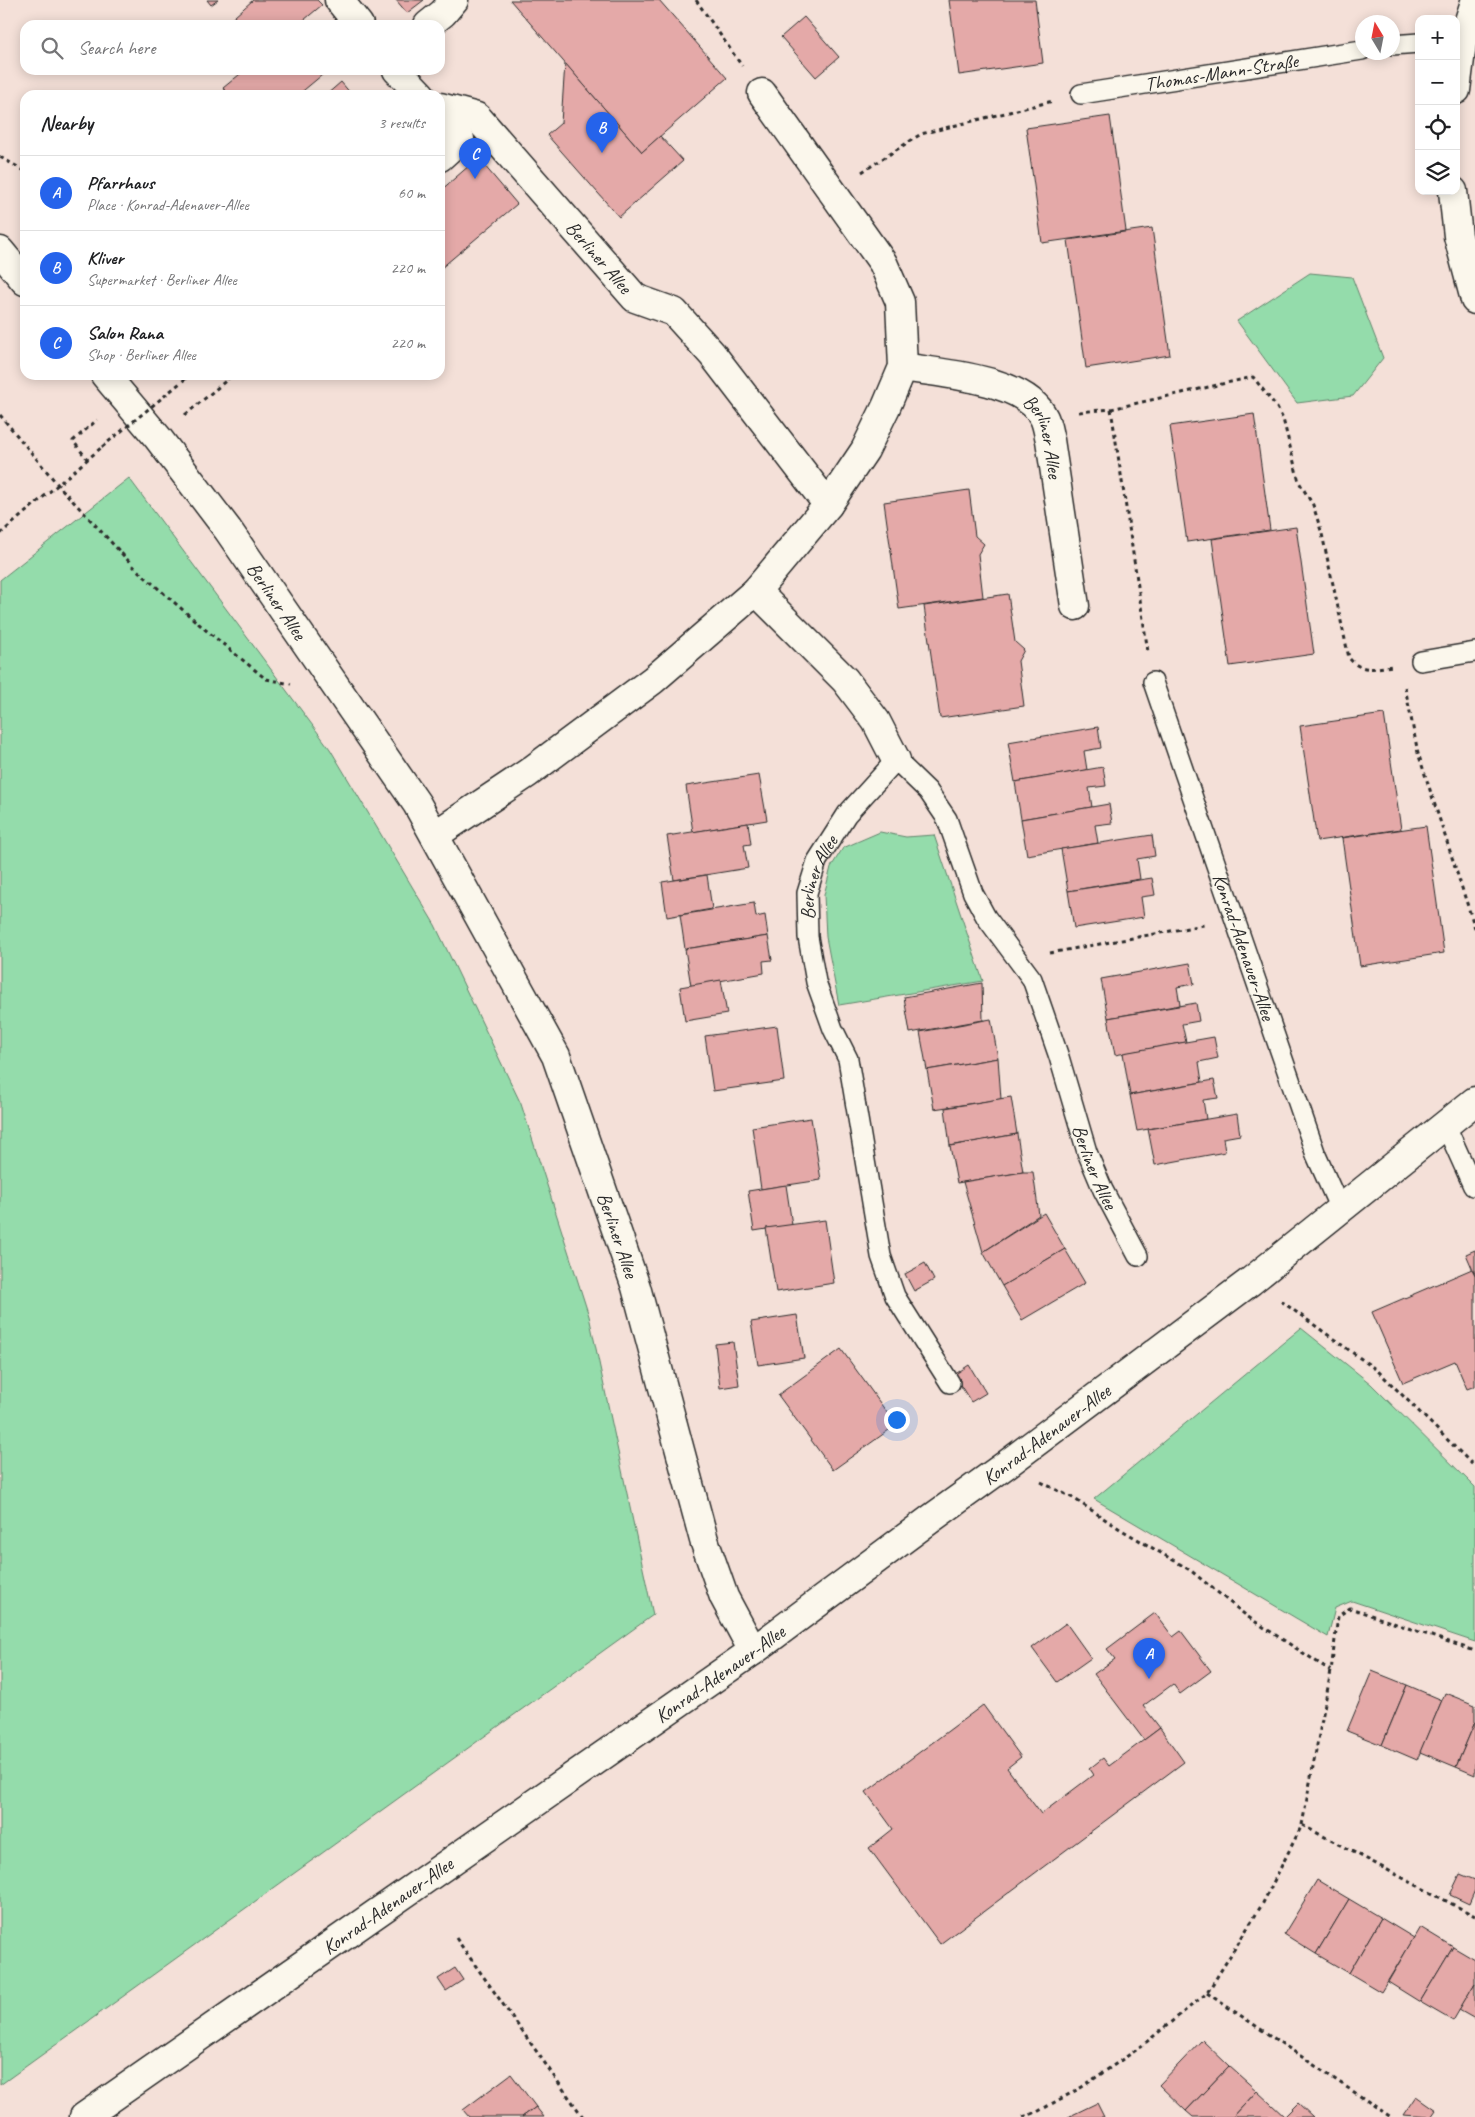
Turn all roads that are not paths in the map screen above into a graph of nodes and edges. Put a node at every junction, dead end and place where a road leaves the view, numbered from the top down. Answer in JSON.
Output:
{"nodes":[{"id":1,"x":339,"y":0,"type":"edge"},
{"id":2,"x":454,"y":0,"type":"edge"},
{"id":3,"x":1475,"y":2,"type":"edge"},
{"id":4,"x":355,"y":20,"type":"edge"},
{"id":5,"x":434,"y":20,"type":"edge"},
{"id":6,"x":1460,"y":40,"type":"edge"},
{"id":7,"x":1415,"y":42,"type":"edge"},
{"id":8,"x":1400,"y":44,"type":"edge"},
{"id":9,"x":1355,"y":51,"type":"edge"},
{"id":10,"x":402,"y":75,"type":"edge"},
{"id":11,"x":416,"y":90,"type":"edge"},
{"id":12,"x":762,"y":93,"type":"road end"},
{"id":13,"x":1081,"y":94,"type":"road end"},
{"id":14,"x":445,"y":109,"type":"edge"},
{"id":15,"x":445,"y":122,"type":"edge"},
{"id":16,"x":445,"y":152,"type":"edge"},
{"id":17,"x":1453,"y":195,"type":"edge"},
{"id":18,"x":0,"y":251,"type":"edge"},
{"id":19,"x":20,"y":274,"type":"edge"},
{"id":20,"x":1475,"y":300,"type":"edge"},
{"id":21,"x":903,"y":367,"type":"junction"},
{"id":22,"x":109,"y":380,"type":"edge"},
{"id":23,"x":828,"y":505,"type":"junction"},
{"id":24,"x":756,"y":591,"type":"junction"},
{"id":25,"x":1075,"y":606,"type":"dead end"},
{"id":26,"x":1475,"y":652,"type":"edge"},
{"id":27,"x":1421,"y":661,"type":"road end"},
{"id":28,"x":1153,"y":682,"type":"road end"},
{"id":29,"x":896,"y":760,"type":"junction"},
{"id":30,"x":435,"y":835,"type":"junction"},
{"id":31,"x":1475,"y":1101,"type":"edge"},
{"id":32,"x":1446,"y":1126,"type":"junction"},
{"id":33,"x":1473,"y":1186,"type":"dead end"},
{"id":34,"x":1340,"y":1209,"type":"junction"},
{"id":35,"x":1138,"y":1256,"type":"dead end"},
{"id":36,"x":950,"y":1383,"type":"dead end"},
{"id":37,"x":753,"y":1651,"type":"junction"},
{"id":38,"x":84,"y":2117,"type":"edge"}],
"edges":[{"from":1,"to":4,"type":"street"},
{"from":2,"to":5,"type":"street"},
{"from":3,"to":6,"type":"street"},
{"from":7,"to":8,"type":"lane"},
{"from":9,"to":13,"type":"lane","name":"Thomas-Mann-Straße"},
{"from":10,"to":11,"type":"street"},
{"from":12,"to":21,"type":"street"},
{"from":14,"to":23,"type":"street","name":"Berliner Allee"},
{"from":15,"to":16,"type":"street"},
{"from":17,"to":20,"type":"street"},
{"from":18,"to":19,"type":"street"},
{"from":21,"to":23,"type":"street"},
{"from":21,"to":25,"type":"street","name":"Berliner Allee"},
{"from":22,"to":30,"type":"street","name":"Berliner Allee"},
{"from":23,"to":24,"type":"street"},
{"from":24,"to":29,"type":"street","name":"Berliner Allee"},
{"from":24,"to":30,"type":"street"},
{"from":26,"to":27,"type":"lane"},
{"from":28,"to":34,"type":"lane","name":"Konrad-Adenauer-Allee"},
{"from":29,"to":35,"type":"lane","name":"Berliner Allee"},
{"from":29,"to":36,"type":"lane","name":"Berliner Allee"},
{"from":30,"to":37,"type":"street","name":"Berliner Allee"},
{"from":31,"to":32,"type":"street","name":"Konrad-Adenauer-Allee"},
{"from":32,"to":33,"type":"lane"},
{"from":32,"to":34,"type":"street","name":"Konrad-Adenauer-Allee"},
{"from":34,"to":37,"type":"street","name":"Konrad-Adenauer-Allee"},
{"from":37,"to":38,"type":"street","name":"Konrad-Adenauer-Allee"}]}
